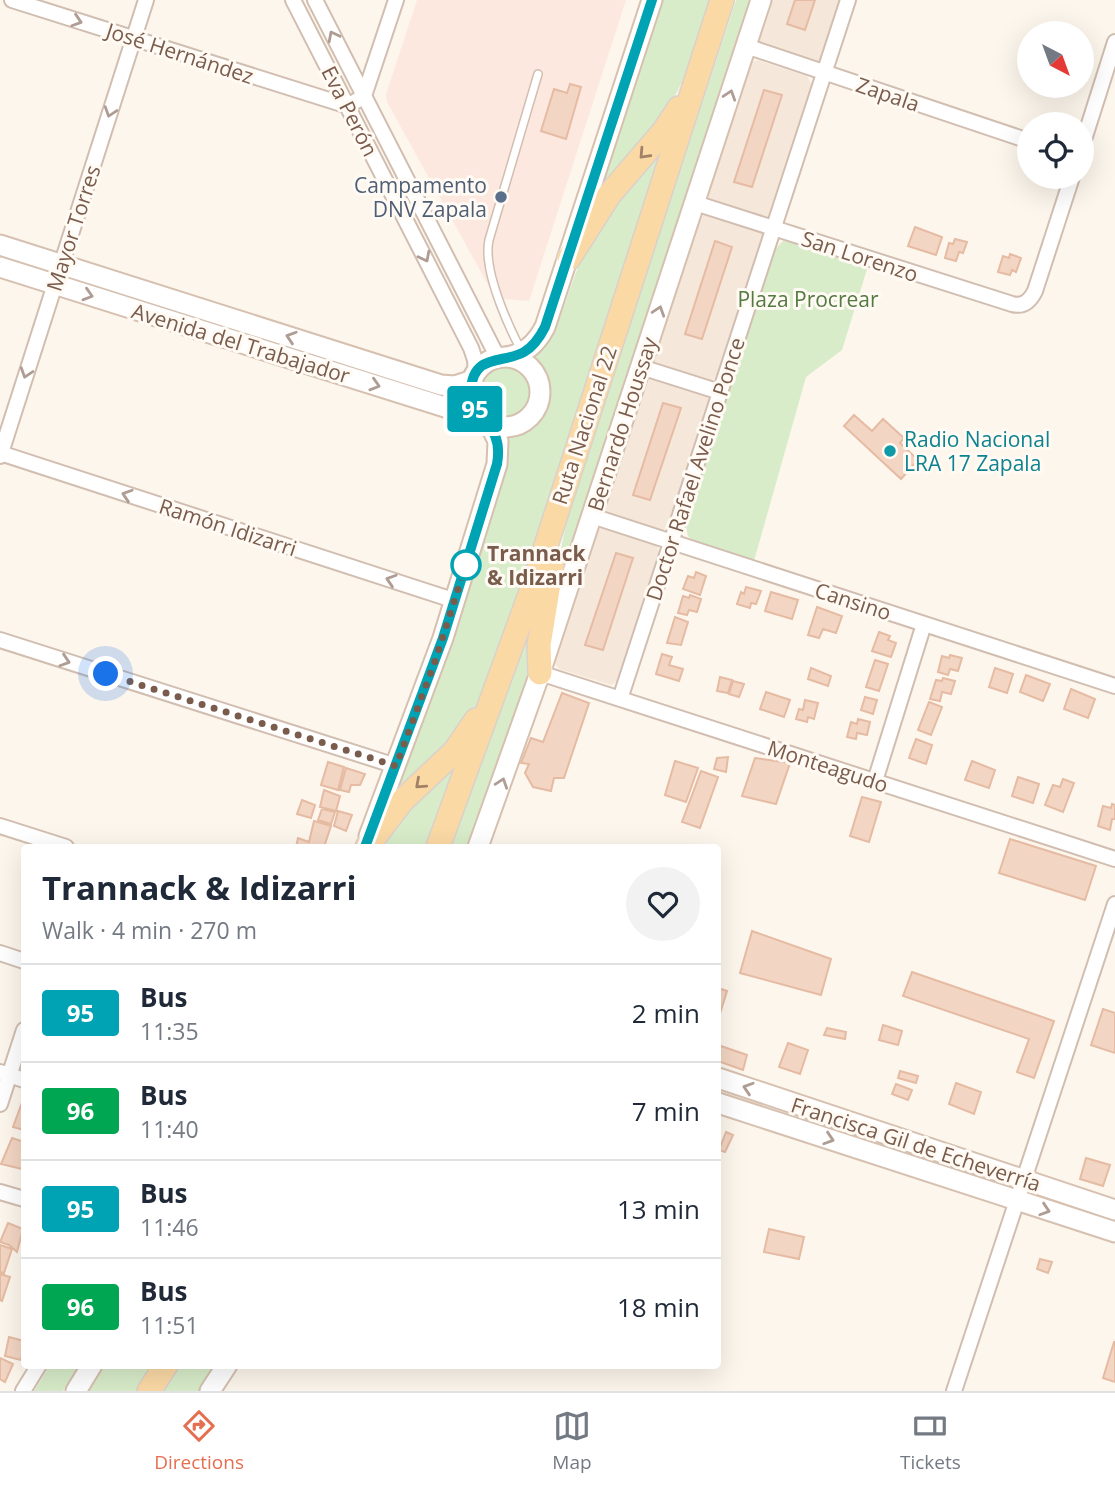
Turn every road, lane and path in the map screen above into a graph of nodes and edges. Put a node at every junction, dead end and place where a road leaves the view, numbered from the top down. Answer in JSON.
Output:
{"nodes":[{"id":1,"x":12,"y":0,"type":"edge"},
{"id":2,"x":146,"y":0,"type":"edge"},
{"id":3,"x":293,"y":0,"type":"edge"},
{"id":4,"x":315,"y":0,"type":"edge"},
{"id":5,"x":396,"y":0,"type":"edge"},
{"id":6,"x":652,"y":0,"type":"edge"},
{"id":7,"x":722,"y":0,"type":"edge"},
{"id":8,"x":761,"y":0,"type":"edge"},
{"id":9,"x":848,"y":0,"type":"edge"},
{"id":10,"x":133,"y":39,"type":"junction"},
{"id":11,"x":1115,"y":42,"type":"edge"},
{"id":12,"x":746,"y":46,"type":"junction"},
{"id":13,"x":825,"y":72,"type":"junction"},
{"id":14,"x":538,"y":74,"type":"dead end"},
{"id":15,"x":696,"y":78,"type":"junction"},
{"id":16,"x":364,"y":96,"type":"junction"},
{"id":17,"x":348,"y":106,"type":"junction"},
{"id":18,"x":1093,"y":112,"type":"edge"},
{"id":19,"x":1017,"y":137,"type":"edge"},
{"id":20,"x":1068,"y":189,"type":"edge"},
{"id":21,"x":695,"y":203,"type":"junction"},
{"id":22,"x":774,"y":228,"type":"junction"},
{"id":23,"x":0,"y":244,"type":"edge"},
{"id":24,"x":569,"y":257,"type":"junction"},
{"id":25,"x":61,"y":264,"type":"junction"},
{"id":26,"x":0,"y":267,"type":"edge"},
{"id":27,"x":54,"y":285,"type":"junction"},
{"id":28,"x":514,"y":359,"type":"junction"},
{"id":29,"x":641,"y":368,"type":"junction"},
{"id":30,"x":474,"y":377,"type":"junction"},
{"id":31,"x":720,"y":392,"type":"junction"},
{"id":32,"x":486,"y":421,"type":"junction"},
{"id":33,"x":0,"y":454,"type":"edge"},
{"id":34,"x":592,"y":516,"type":"junction"},
{"id":35,"x":552,"y":524,"type":"junction"},
{"id":36,"x":671,"y":542,"type":"junction"},
{"id":37,"x":456,"y":601,"type":"junction"},
{"id":38,"x":924,"y":624,"type":"junction"},
{"id":39,"x":0,"y":640,"type":"edge"},
{"id":40,"x":512,"y":648,"type":"junction"},
{"id":41,"x":540,"y":673,"type":"junction"},
{"id":42,"x":1115,"y":686,"type":"edge"},
{"id":43,"x":620,"y":699,"type":"junction"},
{"id":44,"x":396,"y":766,"type":"junction"},
{"id":45,"x":875,"y":781,"type":"junction"},
{"id":46,"x":0,"y":826,"type":"edge"},
{"id":47,"x":57,"y":844,"type":"edge"},
{"id":48,"x":367,"y":844,"type":"edge"},
{"id":49,"x":368,"y":844,"type":"edge"},
{"id":50,"x":439,"y":844,"type":"edge"},
{"id":51,"x":479,"y":844,"type":"edge"},
{"id":52,"x":1115,"y":859,"type":"edge"},
{"id":53,"x":1115,"y":904,"type":"edge"},
{"id":54,"x":0,"y":953,"type":"edge"},
{"id":55,"x":21,"y":960,"type":"edge"},
{"id":56,"x":21,"y":1037,"type":"edge"},
{"id":57,"x":5,"y":1074,"type":"edge"},
{"id":58,"x":721,"y":1079,"type":"edge"},
{"id":59,"x":0,"y":1104,"type":"edge"},
{"id":60,"x":721,"y":1104,"type":"edge"},
{"id":61,"x":1024,"y":1180,"type":"junction"},
{"id":62,"x":0,"y":1192,"type":"edge"},
{"id":63,"x":21,"y":1198,"type":"edge"},
{"id":64,"x":1017,"y":1200,"type":"junction"},
{"id":65,"x":1115,"y":1210,"type":"edge"},
{"id":66,"x":1115,"y":1233,"type":"edge"},
{"id":67,"x":37,"y":1369,"type":"edge"},
{"id":68,"x":90,"y":1369,"type":"edge"},
{"id":69,"x":163,"y":1369,"type":"edge"},
{"id":70,"x":224,"y":1369,"type":"edge"},
{"id":71,"x":149,"y":1390,"type":"edge"},
{"id":72,"x":23,"y":1391,"type":"edge"},
{"id":73,"x":76,"y":1391,"type":"edge"},
{"id":74,"x":210,"y":1391,"type":"edge"},
{"id":75,"x":954,"y":1391,"type":"edge"}],
"edges":[{"from":1,"to":10,"type":"street","name":"José Hernández","one_way":true},
{"from":2,"to":10,"type":"street","name":"Mayor Torres"},
{"from":3,"to":17,"type":"street","name":"Eva Perón"},
{"from":16,"to":4,"type":"street","name":"Eva Perón","one_way":true},
{"from":5,"to":16,"type":"street"},
{"from":6,"to":24,"type":"street"},
{"from":7,"to":15,"type":"main road","name":"Ruta Nacional 22"},
{"from":8,"to":12,"type":"street","name":"Bernardo Houssay"},
{"from":9,"to":13,"type":"street","name":"Doctor Rafael Avelino Ponce"},
{"from":10,"to":17,"type":"street","name":"José Hernández"},
{"from":10,"to":25,"type":"street","name":"Mayor Torres","one_way":true},
{"from":11,"to":18,"type":"street"},
{"from":12,"to":13,"type":"street","name":"Zapala"},
{"from":21,"to":12,"type":"street","name":"Bernardo Houssay","one_way":true},
{"from":13,"to":19,"type":"street","name":"Zapala"},
{"from":13,"to":22,"type":"street","name":"Doctor Rafael Avelino Ponce"},
{"from":14,"to":28,"type":"lane"},
{"from":15,"to":24,"type":"main road","one_way":true},
{"from":15,"to":35,"type":"main road","name":"Ruta Nacional 22"},
{"from":16,"to":17,"type":"street"},
{"from":16,"to":28,"type":"street","name":"Eva Perón"},
{"from":17,"to":30,"type":"street","name":"Eva Perón","one_way":true},
{"from":20,"to":22,"type":"street","name":"San Lorenzo"},
{"from":21,"to":22,"type":"street","name":"San Lorenzo"},
{"from":29,"to":21,"type":"street","name":"Bernardo Houssay","one_way":true},
{"from":22,"to":31,"type":"street","name":"Doctor Rafael Avelino Ponce"},
{"from":23,"to":25,"type":"street","name":"Avenida del Trabajador"},
{"from":24,"to":28,"type":"street"},
{"from":25,"to":27,"type":"street","name":"Mayor Torres"},
{"from":30,"to":25,"type":"street","name":"Avenida del Trabajador","one_way":true},
{"from":26,"to":27,"type":"street","name":"Avenida del Trabajador"},
{"from":27,"to":32,"type":"street","name":"Avenida del Trabajador","one_way":true},
{"from":27,"to":33,"type":"street","name":"Mayor Torres","one_way":true},
{"from":28,"to":30,"type":"street"},
{"from":28,"to":32,"type":"street"},
{"from":29,"to":31,"type":"street"},
{"from":29,"to":34,"type":"street","name":"Bernardo Houssay"},
{"from":30,"to":32,"type":"street"},
{"from":31,"to":36,"type":"street","name":"Doctor Rafael Avelino Ponce"},
{"from":32,"to":37,"type":"street"},
{"from":37,"to":33,"type":"street","name":"Ramón Idizarri","one_way":true},
{"from":34,"to":36,"type":"street","name":"Cansino"},
{"from":34,"to":41,"type":"street","name":"Bernardo Houssay"},
{"from":35,"to":40,"type":"main road","name":"Ruta Nacional 22"},
{"from":35,"to":41,"type":"main road"},
{"from":36,"to":38,"type":"street","name":"Cansino"},
{"from":36,"to":43,"type":"street","name":"Doctor Rafael Avelino Ponce"},
{"from":37,"to":44,"type":"street"},
{"from":38,"to":42,"type":"street","name":"Cansino"},
{"from":38,"to":45,"type":"street"},
{"from":39,"to":44,"type":"street","one_way":true},
{"from":40,"to":49,"type":"main road","one_way":true},
{"from":40,"to":50,"type":"main road","name":"Ruta Nacional 22"},
{"from":41,"to":43,"type":"street","name":"Monteagudo"},
{"from":51,"to":41,"type":"street","name":"Bernardo Houssay","one_way":true},
{"from":43,"to":45,"type":"street","name":"Monteagudo"},
{"from":44,"to":48,"type":"street"},
{"from":45,"to":52,"type":"street","name":"Monteagudo"},
{"from":46,"to":47,"type":"street"},
{"from":53,"to":61,"type":"street"},
{"from":54,"to":55,"type":"street"},
{"from":56,"to":57,"type":"street"},
{"from":57,"to":59,"type":"street"},
{"from":61,"to":58,"type":"street","name":"Francisca Gil de Echeverría","one_way":true},
{"from":60,"to":64,"type":"street","name":"Francisca Gil de Echeverría","one_way":true},
{"from":61,"to":64,"type":"street"},
{"from":61,"to":65,"type":"street","name":"Francisca Gil de Echeverría"},
{"from":62,"to":63,"type":"street"},
{"from":64,"to":66,"type":"street","name":"Francisca Gil de Echeverría","one_way":true},
{"from":64,"to":75,"type":"street"},
{"from":67,"to":72,"type":"street"},
{"from":68,"to":73,"type":"street"},
{"from":69,"to":71,"type":"main road"},
{"from":70,"to":74,"type":"street"}]}
